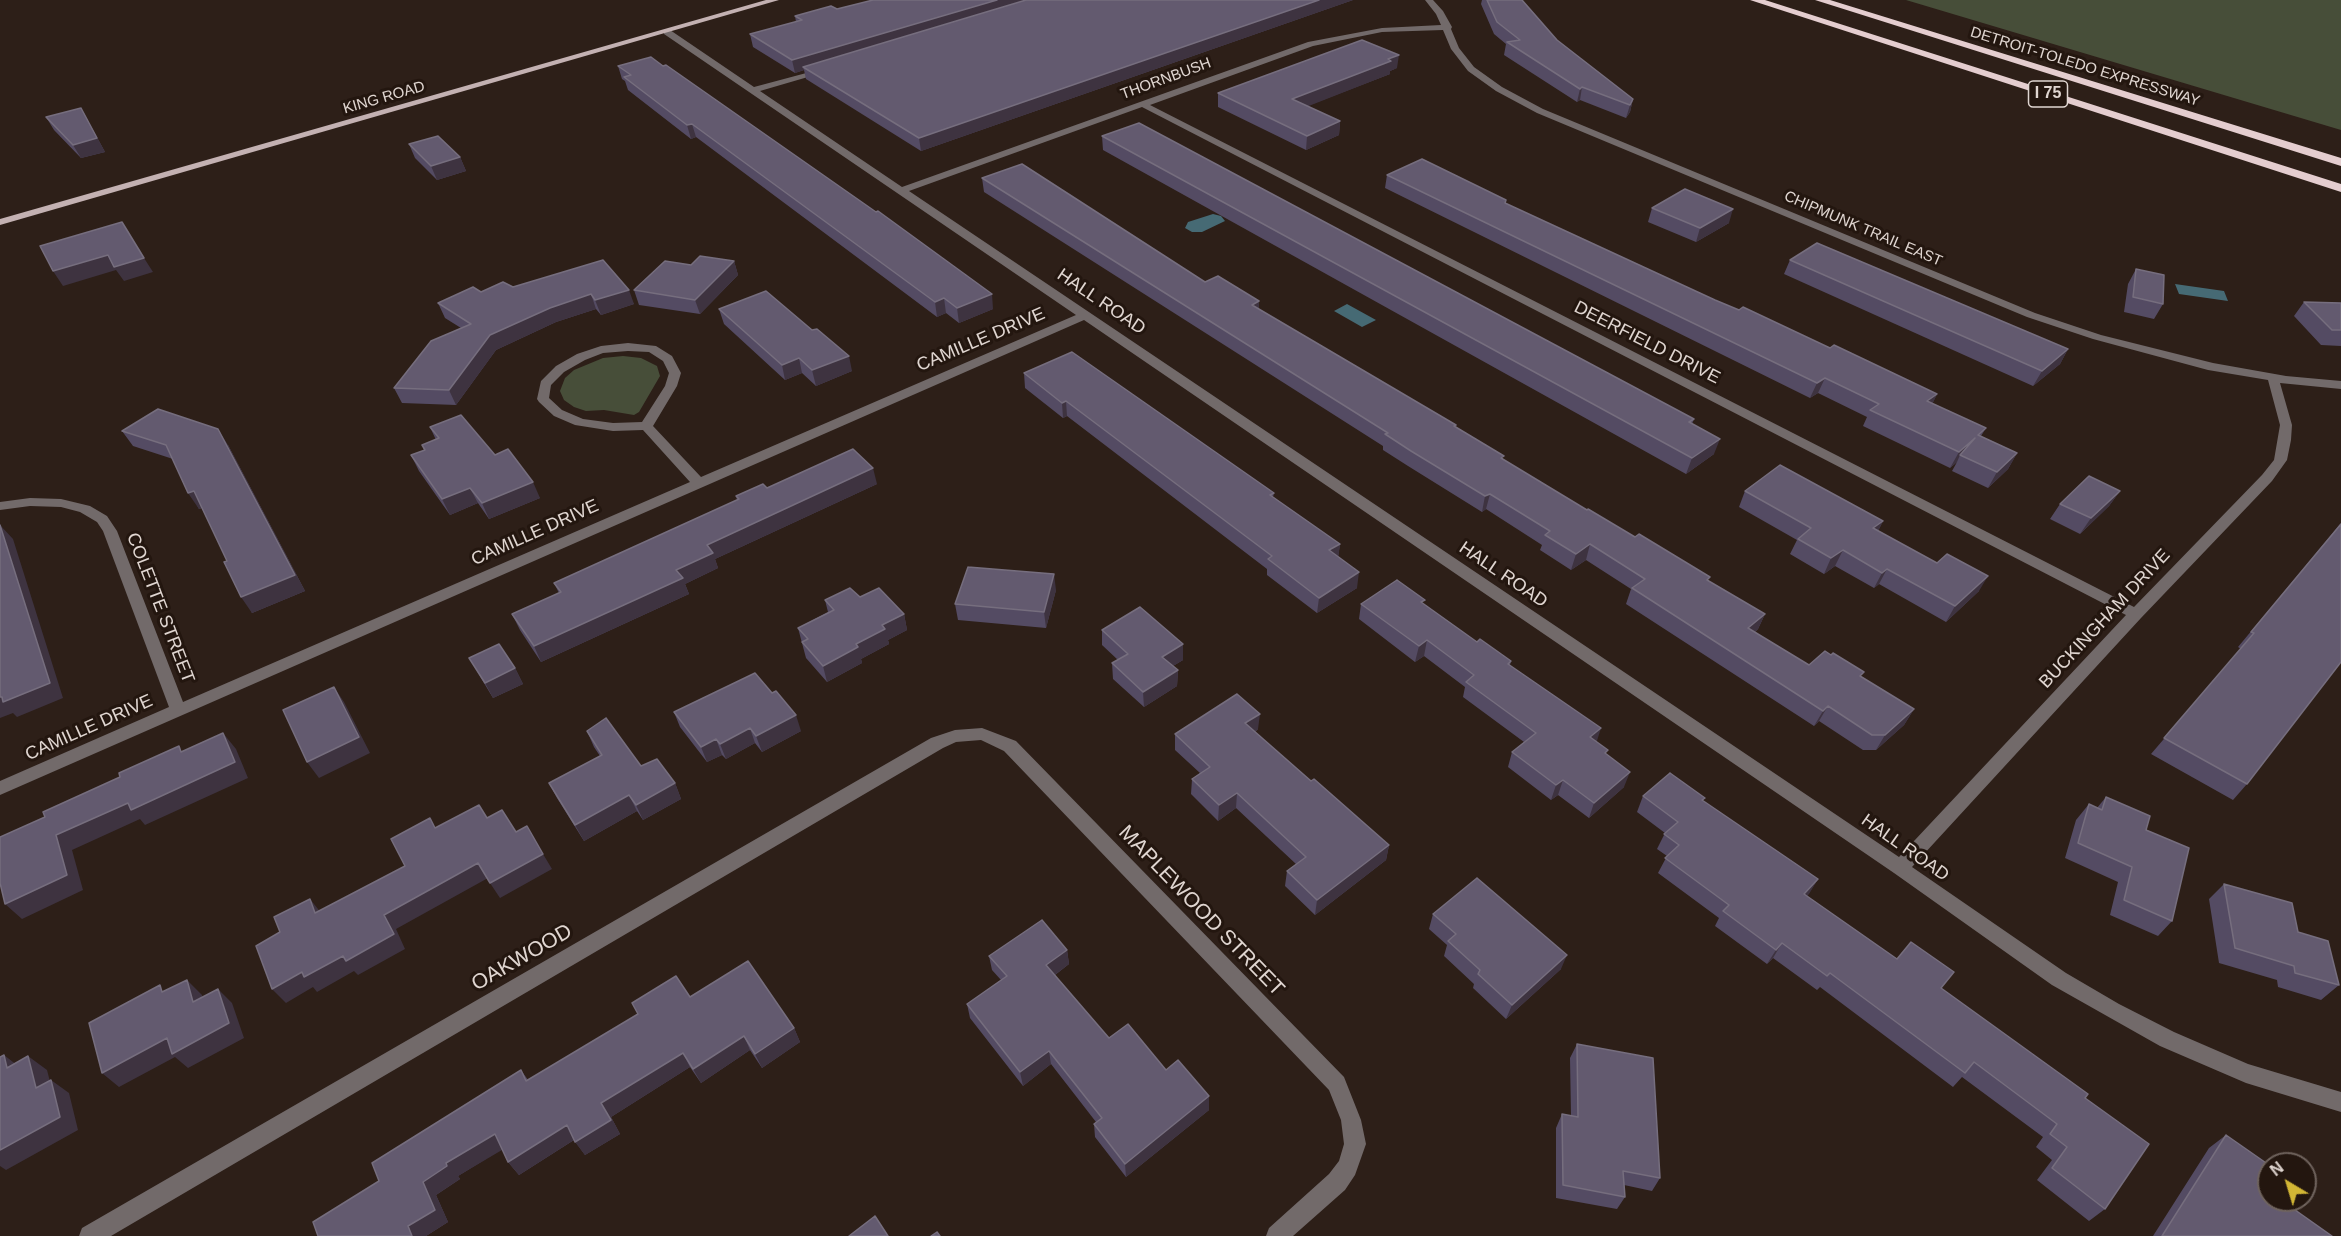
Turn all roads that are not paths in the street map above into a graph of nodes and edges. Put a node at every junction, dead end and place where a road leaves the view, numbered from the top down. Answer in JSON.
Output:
{"nodes":[{"id":1,"x":775,"y":0,"type":"edge"},
{"id":2,"x":1429,"y":0,"type":"edge"},
{"id":3,"x":1755,"y":0,"type":"edge"},
{"id":4,"x":1820,"y":0,"type":"edge"},
{"id":5,"x":1448,"y":27,"type":"junction"},
{"id":6,"x":668,"y":32,"type":"junction"},
{"id":7,"x":832,"y":67,"type":"edge"},
{"id":8,"x":754,"y":90,"type":"junction"},
{"id":9,"x":1142,"y":104,"type":"junction"},
{"id":10,"x":2341,"y":162,"type":"edge"},
{"id":11,"x":2341,"y":188,"type":"edge"},
{"id":12,"x":902,"y":190,"type":"junction"},
{"id":13,"x":0,"y":222,"type":"edge"},
{"id":14,"x":1086,"y":315,"type":"junction"},
{"id":15,"x":2272,"y":378,"type":"junction"},
{"id":16,"x":2341,"y":385,"type":"edge"},
{"id":17,"x":646,"y":426,"type":"junction"},
{"id":18,"x":699,"y":483,"type":"junction"},
{"id":19,"x":0,"y":507,"type":"edge"},
{"id":20,"x":2136,"y":614,"type":"junction"},
{"id":21,"x":178,"y":710,"type":"junction"},
{"id":22,"x":982,"y":734,"type":"joint"},
{"id":23,"x":0,"y":788,"type":"edge"},
{"id":24,"x":1900,"y":868,"type":"junction"},
{"id":25,"x":2341,"y":1102,"type":"edge"},
{"id":26,"x":90,"y":1236,"type":"edge"},
{"id":27,"x":1277,"y":1236,"type":"edge"}],
"edges":[{"from":1,"to":6,"type":"main road","name":"KING ROAD"},
{"from":2,"to":5,"type":"street","name":"CHIPMUNK TRAIL EAST"},
{"from":3,"to":11,"type":"highway","number":"I 75"},
{"from":4,"to":10,"type":"highway","name":"DETROIT-TOLEDO EXPRESSWAY","number":"I 75"},
{"from":5,"to":9,"type":"street","name":"THORNBUSH"},
{"from":5,"to":15,"type":"street","name":"CHIPMUNK TRAIL EAST"},
{"from":6,"to":8,"type":"street","name":"HALL ROAD"},
{"from":6,"to":13,"type":"main road","name":"KING ROAD"},
{"from":7,"to":8,"type":"street"},
{"from":8,"to":12,"type":"street","name":"HALL ROAD"},
{"from":9,"to":12,"type":"street","name":"THORNBUSH"},
{"from":9,"to":20,"type":"street","name":"DEERFIELD DRIVE"},
{"from":12,"to":14,"type":"street","name":"HALL ROAD"},
{"from":14,"to":18,"type":"street","name":"CAMILLE DRIVE"},
{"from":14,"to":24,"type":"street","name":"HALL ROAD"},
{"from":15,"to":16,"type":"street","name":"CHIPMUNK TRAIL EAST"},
{"from":15,"to":20,"type":"street","name":"BUCKINGHAM DRIVE"},
{"from":17,"to":17,"type":"street"},
{"from":17,"to":18,"type":"street"},
{"from":18,"to":21,"type":"street","name":"CAMILLE DRIVE"},
{"from":19,"to":21,"type":"street","name":"COLETTE STREET"},
{"from":20,"to":24,"type":"street","name":"BUCKINGHAM DRIVE"},
{"from":21,"to":23,"type":"street","name":"CAMILLE DRIVE"},
{"from":22,"to":26,"type":"street","name":"OAKWOOD"},
{"from":22,"to":27,"type":"street","name":"MAPLEWOOD STREET"},
{"from":24,"to":25,"type":"street","name":"HALL ROAD"}]}
